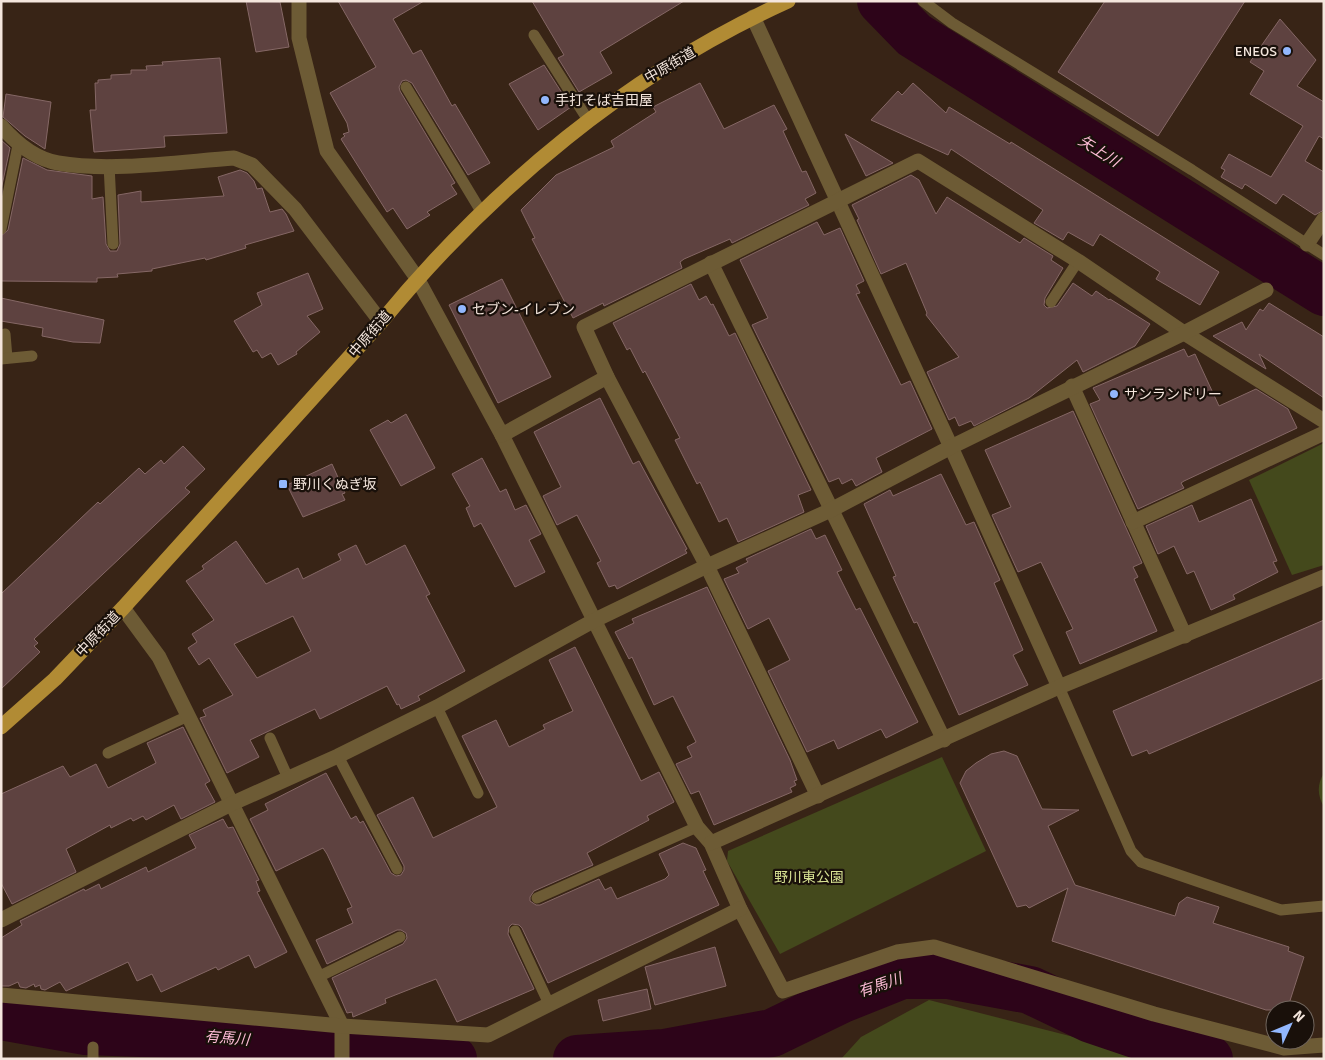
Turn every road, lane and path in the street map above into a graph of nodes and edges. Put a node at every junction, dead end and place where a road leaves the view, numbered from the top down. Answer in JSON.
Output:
{"nodes":[{"id":1,"x":299,"y":1,"type":"edge"},
{"id":2,"x":788,"y":1,"type":"edge"},
{"id":3,"x":923,"y":1,"type":"edge"},
{"id":4,"x":753,"y":17,"type":"junction"},
{"id":5,"x":534,"y":35,"type":"dead end"},
{"id":6,"x":406,"y":87,"type":"dead end"},
{"id":7,"x":588,"y":120,"type":"junction"},
{"id":8,"x":1,"y":126,"type":"edge"},
{"id":9,"x":18,"y":145,"type":"junction"},
{"id":10,"x":109,"y":165,"type":"junction"},
{"id":11,"x":837,"y":199,"type":"junction"},
{"id":12,"x":482,"y":213,"type":"junction"},
{"id":13,"x":1324,"y":219,"type":"edge"},
{"id":14,"x":1,"y":229,"type":"edge"},
{"id":15,"x":113,"y":244,"type":"dead end"},
{"id":16,"x":1307,"y":244,"type":"junction"},
{"id":17,"x":1324,"y":255,"type":"edge"},
{"id":18,"x":1078,"y":261,"type":"junction"},
{"id":19,"x":711,"y":263,"type":"junction"},
{"id":20,"x":417,"y":278,"type":"junction"},
{"id":21,"x":1266,"y":290,"type":"dead end"},
{"id":22,"x":1051,"y":302,"type":"dead end"},
{"id":23,"x":381,"y":322,"type":"junction"},
{"id":24,"x":1184,"y":333,"type":"junction"},
{"id":25,"x":5,"y":334,"type":"dead end"},
{"id":26,"x":32,"y":356,"type":"dead end"},
{"id":27,"x":4,"y":358,"type":"edge"},
{"id":28,"x":607,"y":377,"type":"junction"},
{"id":29,"x":1072,"y":386,"type":"junction"},
{"id":30,"x":1324,"y":421,"type":"edge"},
{"id":31,"x":1324,"y":433,"type":"edge"},
{"id":32,"x":502,"y":435,"type":"junction"},
{"id":33,"x":951,"y":447,"type":"junction"},
{"id":34,"x":831,"y":510,"type":"junction"},
{"id":35,"x":1133,"y":522,"type":"junction"},
{"id":36,"x":707,"y":566,"type":"junction"},
{"id":37,"x":1324,"y":578,"type":"edge"},
{"id":38,"x":123,"y":608,"type":"junction"},
{"id":39,"x":592,"y":621,"type":"junction"},
{"id":40,"x":1185,"y":636,"type":"junction"},
{"id":41,"x":1059,"y":687,"type":"junction"},
{"id":42,"x":437,"y":707,"type":"junction"},
{"id":43,"x":188,"y":716,"type":"junction"},
{"id":44,"x":1,"y":726,"type":"edge"},
{"id":45,"x":270,"y":738,"type":"dead end"},
{"id":46,"x":944,"y":740,"type":"junction"},
{"id":47,"x":108,"y":753,"type":"dead end"},
{"id":48,"x":338,"y":756,"type":"junction"},
{"id":49,"x":288,"y":778,"type":"junction"},
{"id":50,"x":478,"y":793,"type":"dead end"},
{"id":51,"x":818,"y":796,"type":"junction"},
{"id":52,"x":230,"y":804,"type":"junction"},
{"id":53,"x":697,"y":826,"type":"junction"},
{"id":54,"x":711,"y":843,"type":"junction"},
{"id":55,"x":397,"y":869,"type":"dead end"},
{"id":56,"x":537,"y":898,"type":"dead end"},
{"id":57,"x":1324,"y":906,"type":"edge"},
{"id":58,"x":740,"y":909,"type":"junction"},
{"id":59,"x":1,"y":920,"type":"edge"},
{"id":60,"x":515,"y":931,"type":"dead end"},
{"id":61,"x":400,"y":937,"type":"dead end"},
{"id":62,"x":318,"y":977,"type":"junction"},
{"id":63,"x":1,"y":995,"type":"edge"},
{"id":64,"x":549,"y":1004,"type":"junction"},
{"id":65,"x":343,"y":1030,"type":"junction"},
{"id":66,"x":1324,"y":1045,"type":"edge"},
{"id":67,"x":92,"y":1047,"type":"dead end"},
{"id":68,"x":94,"y":1059,"type":"edge"},
{"id":69,"x":342,"y":1059,"type":"edge"}],
"edges":[{"from":1,"to":20,"type":"street"},
{"from":2,"to":4,"type":"main road","name":"中原街道"},
{"from":3,"to":16,"type":"lane"},
{"from":4,"to":7,"type":"main road","name":"中原街道"},
{"from":4,"to":11,"type":"street"},
{"from":5,"to":7,"type":"lane"},
{"from":6,"to":12,"type":"lane"},
{"from":7,"to":12,"type":"main road","name":"中原街道"},
{"from":8,"to":9,"type":"street"},
{"from":9,"to":10,"type":"street"},
{"from":9,"to":14,"type":"lane"},
{"from":10,"to":15,"type":"lane"},
{"from":10,"to":23,"type":"street"},
{"from":11,"to":18,"type":"street"},
{"from":11,"to":19,"type":"street"},
{"from":11,"to":33,"type":"street"},
{"from":12,"to":20,"type":"main road","name":"中原街道"},
{"from":13,"to":16,"type":"street"},
{"from":16,"to":17,"type":"lane"},
{"from":18,"to":22,"type":"lane"},
{"from":18,"to":24,"type":"street"},
{"from":19,"to":28,"type":"street"},
{"from":19,"to":34,"type":"street"},
{"from":20,"to":23,"type":"main road","name":"中原街道"},
{"from":20,"to":32,"type":"street"},
{"from":21,"to":24,"type":"street"},
{"from":23,"to":38,"type":"main road","name":"中原街道"},
{"from":24,"to":29,"type":"street"},
{"from":24,"to":30,"type":"street"},
{"from":25,"to":27,"type":"lane"},
{"from":26,"to":27,"type":"lane"},
{"from":28,"to":32,"type":"street"},
{"from":28,"to":36,"type":"street"},
{"from":29,"to":33,"type":"street"},
{"from":29,"to":35,"type":"street"},
{"from":31,"to":35,"type":"street"},
{"from":32,"to":39,"type":"street"},
{"from":33,"to":34,"type":"street"},
{"from":33,"to":41,"type":"street"},
{"from":34,"to":36,"type":"street"},
{"from":34,"to":46,"type":"street"},
{"from":35,"to":40,"type":"street"},
{"from":36,"to":39,"type":"street"},
{"from":36,"to":51,"type":"street"},
{"from":37,"to":40,"type":"street"},
{"from":38,"to":43,"type":"street"},
{"from":38,"to":44,"type":"main road","name":"中原街道"},
{"from":39,"to":42,"type":"street"},
{"from":39,"to":53,"type":"street"},
{"from":40,"to":41,"type":"street"},
{"from":41,"to":46,"type":"street"},
{"from":41,"to":57,"type":"lane"},
{"from":42,"to":48,"type":"street"},
{"from":42,"to":50,"type":"lane"},
{"from":43,"to":47,"type":"lane"},
{"from":43,"to":52,"type":"street"},
{"from":45,"to":49,"type":"lane"},
{"from":46,"to":51,"type":"street"},
{"from":48,"to":49,"type":"street"},
{"from":48,"to":55,"type":"lane"},
{"from":49,"to":52,"type":"street"},
{"from":51,"to":54,"type":"street"},
{"from":52,"to":59,"type":"street"},
{"from":52,"to":62,"type":"street"},
{"from":53,"to":54,"type":"street"},
{"from":53,"to":56,"type":"lane"},
{"from":54,"to":58,"type":"street"},
{"from":58,"to":64,"type":"street"},
{"from":58,"to":66,"type":"street"},
{"from":60,"to":64,"type":"lane"},
{"from":61,"to":62,"type":"lane"},
{"from":62,"to":65,"type":"street"},
{"from":63,"to":65,"type":"street"},
{"from":64,"to":65,"type":"street"},
{"from":65,"to":69,"type":"street"},
{"from":67,"to":68,"type":"lane"}]}
